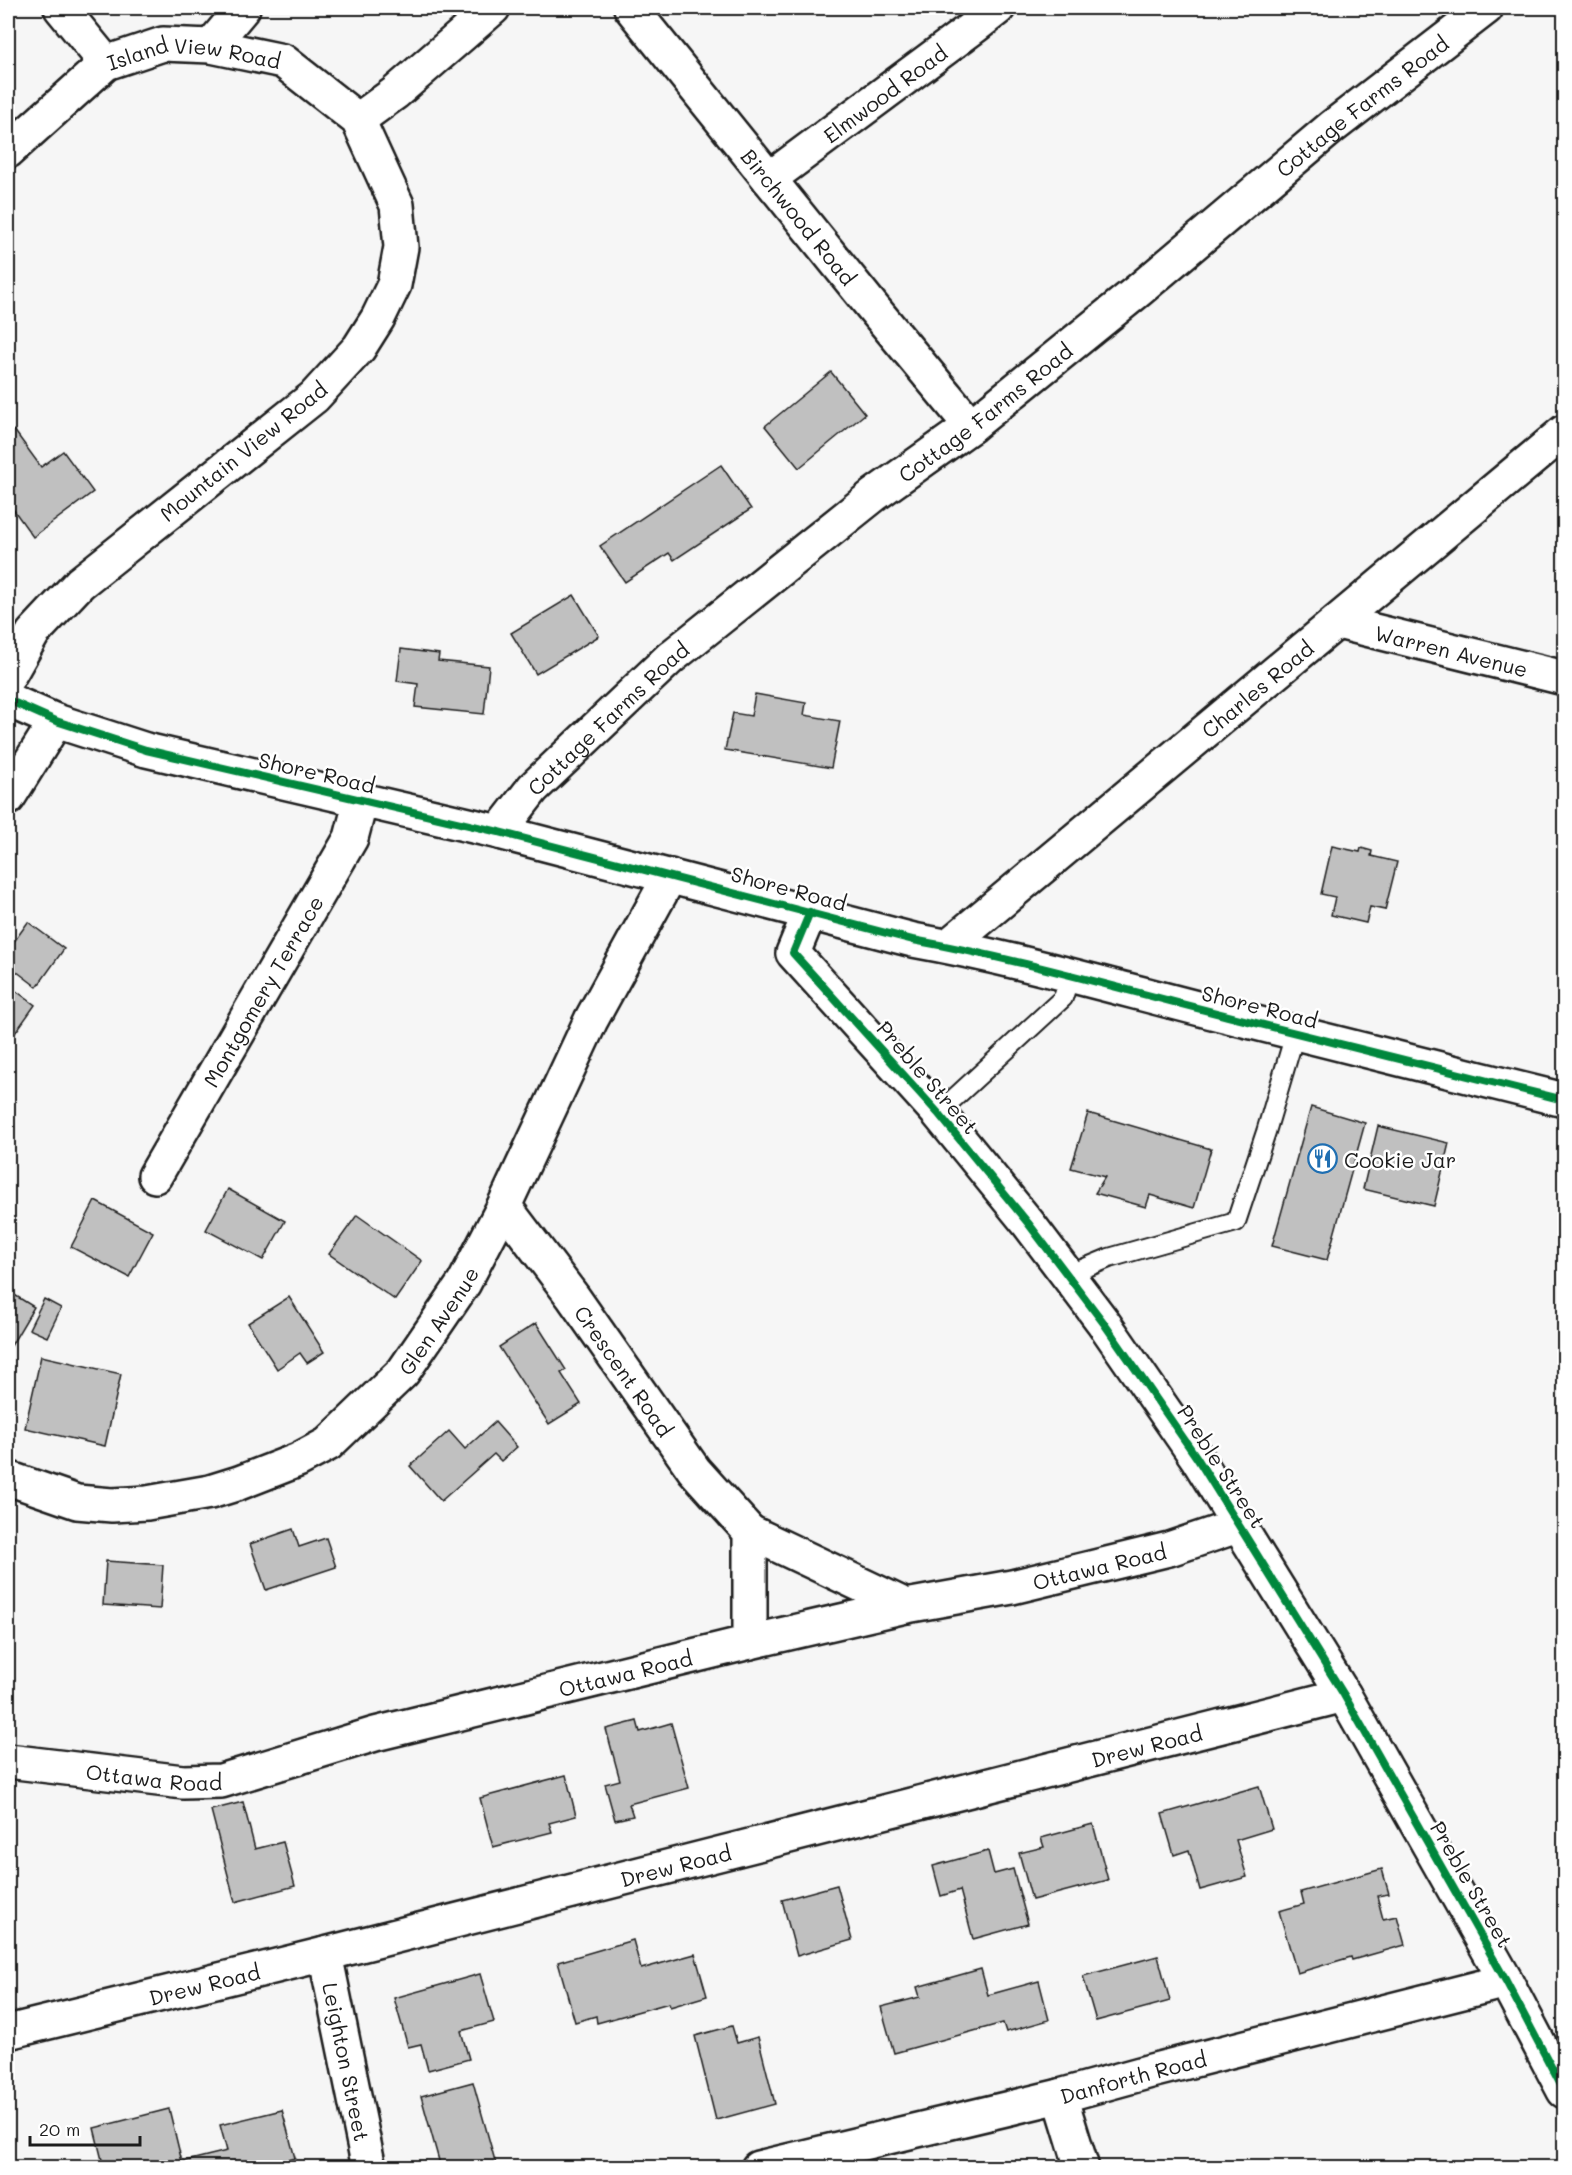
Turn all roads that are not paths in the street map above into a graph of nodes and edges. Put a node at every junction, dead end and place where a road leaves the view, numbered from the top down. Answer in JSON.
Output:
{"nodes":[{"id":1,"x":61,"y":8,"type":"edge"},
{"id":2,"x":243,"y":8,"type":"edge"},
{"id":3,"x":493,"y":8,"type":"edge"},
{"id":4,"x":631,"y":8,"type":"edge"},
{"id":5,"x":998,"y":8,"type":"edge"},
{"id":6,"x":1486,"y":8,"type":"edge"},
{"id":7,"x":211,"y":46,"type":"junction"},
{"id":8,"x":106,"y":63,"type":"junction"},
{"id":9,"x":358,"y":120,"type":"junction"},
{"id":10,"x":8,"y":151,"type":"edge"},
{"id":11,"x":769,"y":178,"type":"junction"},
{"id":12,"x":971,"y":426,"type":"junction"},
{"id":13,"x":1564,"y":432,"type":"edge"},
{"id":14,"x":1338,"y":622,"type":"junction"},
{"id":15,"x":8,"y":677,"type":"edge"},
{"id":16,"x":1564,"y":678,"type":"edge"},
{"id":17,"x":8,"y":700,"type":"edge"},
{"id":18,"x":56,"y":721,"type":"junction"},
{"id":19,"x":8,"y":798,"type":"edge"},
{"id":20,"x":361,"y":800,"type":"junction"},
{"id":21,"x":499,"y":832,"type":"junction"},
{"id":22,"x":670,"y":876,"type":"junction"},
{"id":23,"x":810,"y":912,"type":"junction"},
{"id":24,"x":948,"y":946,"type":"junction"},
{"id":25,"x":1070,"y":976,"type":"junction"},
{"id":26,"x":1295,"y":1034,"type":"junction"},
{"id":27,"x":1564,"y":1100,"type":"edge"},
{"id":28,"x":938,"y":1113,"type":"junction"},
{"id":29,"x":155,"y":1176,"type":"dead end"},
{"id":30,"x":504,"y":1206,"type":"junction"},
{"id":31,"x":1068,"y":1275,"type":"junction"},
{"id":32,"x":8,"y":1478,"type":"edge"},
{"id":33,"x":1240,"y":1525,"type":"junction"},
{"id":34,"x":750,"y":1532,"type":"junction"},
{"id":35,"x":906,"y":1606,"type":"junction"},
{"id":36,"x":750,"y":1642,"type":"junction"},
{"id":37,"x":1344,"y":1695,"type":"junction"},
{"id":38,"x":8,"y":1761,"type":"edge"},
{"id":39,"x":325,"y":1954,"type":"junction"},
{"id":40,"x":1506,"y":1981,"type":"junction"},
{"id":41,"x":8,"y":2032,"type":"edge"},
{"id":42,"x":1564,"y":2091,"type":"edge"},
{"id":43,"x":1060,"y":2096,"type":"junction"},
{"id":44,"x":369,"y":2168,"type":"edge"},
{"id":45,"x":758,"y":2168,"type":"edge"},
{"id":46,"x":1082,"y":2168,"type":"edge"}],
"edges":[{"from":1,"to":8,"type":"street"},
{"from":2,"to":7,"type":"street"},
{"from":3,"to":9,"type":"street"},
{"from":4,"to":11,"type":"street","name":"Birchwood Road"},
{"from":5,"to":11,"type":"street","name":"Elmwood Road"},
{"from":6,"to":12,"type":"street","name":"Cottage Farms Road"},
{"from":7,"to":8,"type":"street","name":"Island View Road"},
{"from":7,"to":9,"type":"street","name":"Island View Road"},
{"from":8,"to":10,"type":"street","name":"Island View Road"},
{"from":9,"to":15,"type":"street","name":"Mountain View Road"},
{"from":11,"to":12,"type":"street","name":"Birchwood Road"},
{"from":12,"to":21,"type":"street","name":"Cottage Farms Road"},
{"from":13,"to":14,"type":"street","name":"Charles Road"},
{"from":14,"to":16,"type":"street","name":"Warren Avenue"},
{"from":14,"to":24,"type":"street","name":"Charles Road"},
{"from":17,"to":18,"type":"street","name":"Shore Road"},
{"from":18,"to":19,"type":"street"},
{"from":18,"to":20,"type":"street","name":"Shore Road"},
{"from":20,"to":21,"type":"street","name":"Shore Road"},
{"from":20,"to":29,"type":"street","name":"Montgomery Terrace"},
{"from":21,"to":22,"type":"street","name":"Shore Road"},
{"from":22,"to":23,"type":"street","name":"Shore Road"},
{"from":22,"to":30,"type":"street","name":"Glen Avenue"},
{"from":23,"to":24,"type":"street","name":"Shore Road"},
{"from":23,"to":28,"type":"street","name":"Preble Street"},
{"from":24,"to":25,"type":"street","name":"Shore Road"},
{"from":25,"to":26,"type":"street","name":"Shore Road"},
{"from":25,"to":28,"type":"lane"},
{"from":26,"to":27,"type":"street","name":"Shore Road"},
{"from":26,"to":31,"type":"lane"},
{"from":28,"to":31,"type":"street","name":"Preble Street"},
{"from":30,"to":32,"type":"street","name":"Glen Avenue"},
{"from":30,"to":34,"type":"street","name":"Crescent Road"},
{"from":31,"to":33,"type":"street","name":"Preble Street"},
{"from":33,"to":35,"type":"street","name":"Ottawa Road"},
{"from":33,"to":37,"type":"street","name":"Preble Street"},
{"from":34,"to":35,"type":"street","name":"Crescent Road"},
{"from":34,"to":36,"type":"street"},
{"from":35,"to":36,"type":"street","name":"Ottawa Road"},
{"from":36,"to":38,"type":"street","name":"Ottawa Road"},
{"from":37,"to":39,"type":"street","name":"Drew Road"},
{"from":37,"to":40,"type":"street","name":"Preble Street"},
{"from":39,"to":41,"type":"street","name":"Drew Road"},
{"from":39,"to":44,"type":"street","name":"Leighton Street"},
{"from":40,"to":42,"type":"street","name":"Preble Street"},
{"from":40,"to":43,"type":"street","name":"Danforth Road"},
{"from":43,"to":45,"type":"street","name":"Danforth Road"},
{"from":43,"to":46,"type":"street"}]}
